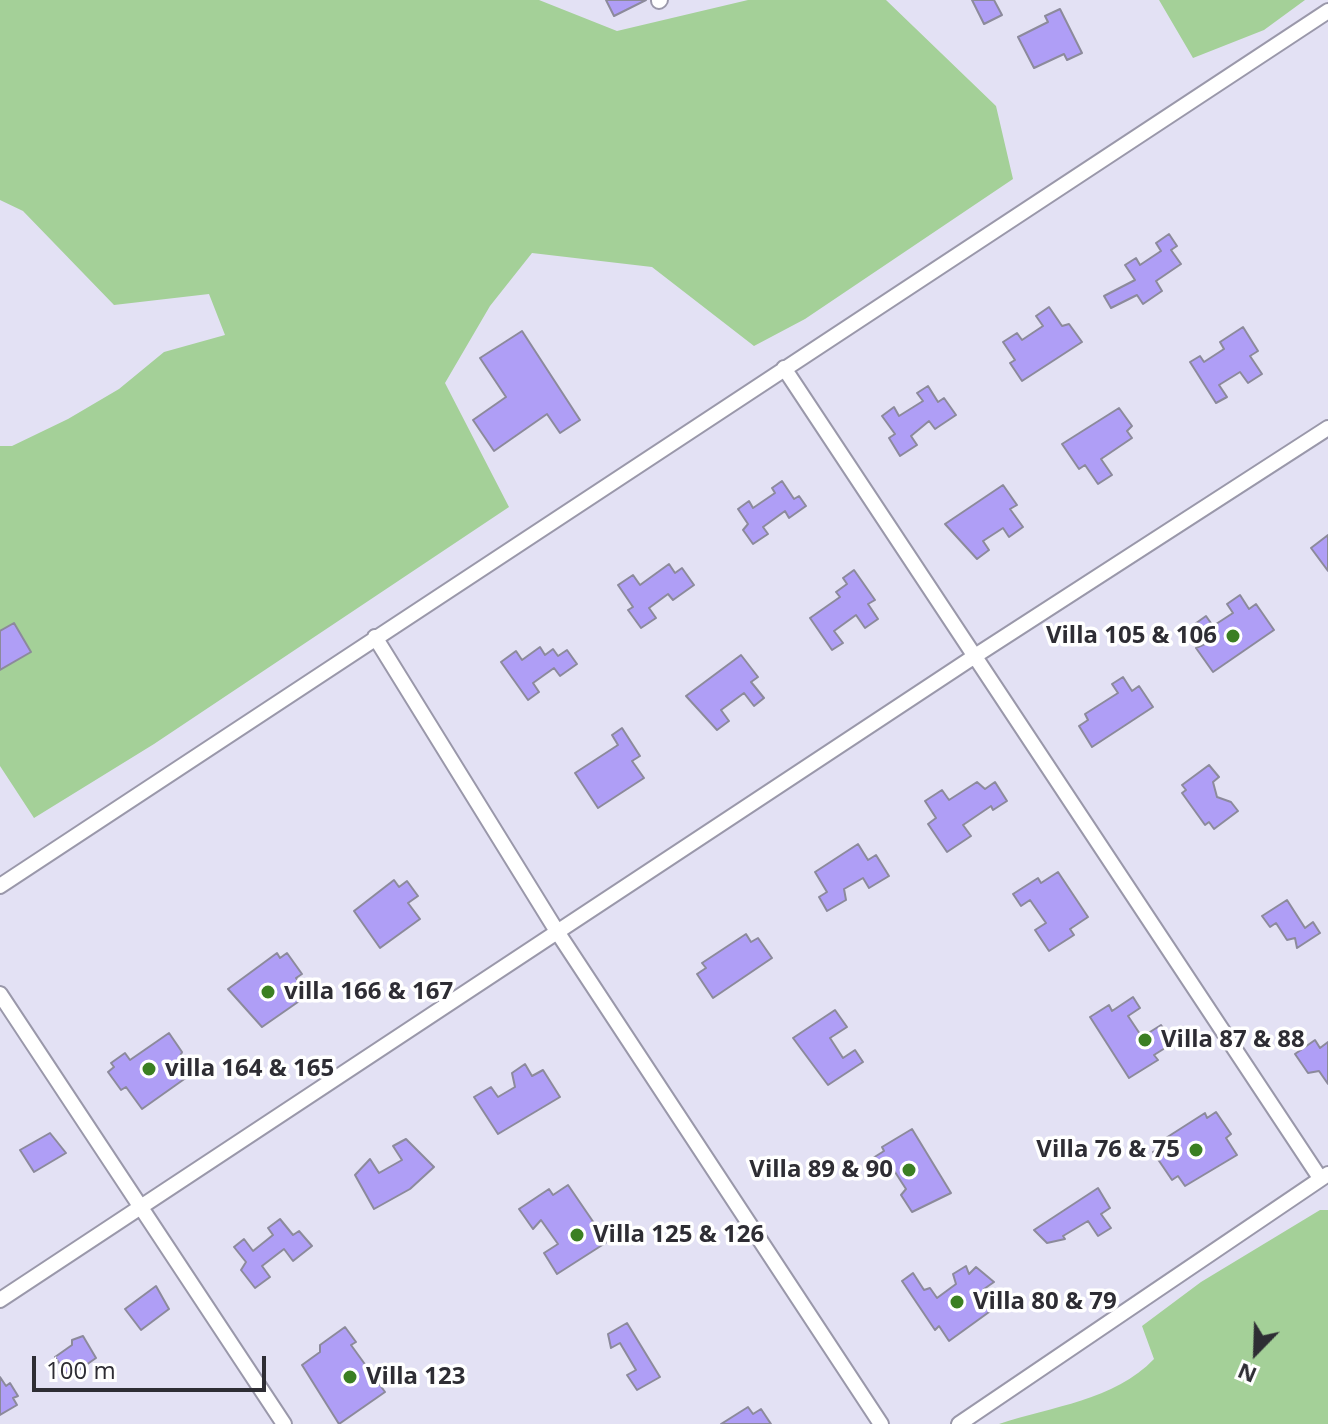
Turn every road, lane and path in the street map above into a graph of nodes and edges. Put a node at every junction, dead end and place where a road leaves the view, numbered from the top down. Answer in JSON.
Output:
{"nodes":[{"id":1,"x":1328,"y":11,"type":"edge"},
{"id":2,"x":784,"y":368,"type":"junction"},
{"id":3,"x":1328,"y":428,"type":"edge"},
{"id":4,"x":375,"y":637,"type":"junction"},
{"id":5,"x":975,"y":656,"type":"junction"},
{"id":6,"x":0,"y":886,"type":"edge"},
{"id":7,"x":558,"y":933,"type":"junction"},
{"id":8,"x":0,"y":994,"type":"edge"},
{"id":9,"x":1324,"y":1176,"type":"edge"},
{"id":10,"x":142,"y":1207,"type":"junction"},
{"id":11,"x":0,"y":1300,"type":"edge"},
{"id":12,"x":284,"y":1424,"type":"edge"},
{"id":13,"x":881,"y":1424,"type":"edge"},
{"id":14,"x":959,"y":1424,"type":"edge"}],
"edges":[{"from":1,"to":2,"type":"street"},
{"from":2,"to":4,"type":"street"},
{"from":2,"to":5,"type":"street"},
{"from":3,"to":5,"type":"street"},
{"from":4,"to":6,"type":"street"},
{"from":4,"to":7,"type":"street"},
{"from":5,"to":7,"type":"street"},
{"from":5,"to":9,"type":"street"},
{"from":7,"to":10,"type":"street"},
{"from":7,"to":13,"type":"street"},
{"from":8,"to":10,"type":"street"},
{"from":9,"to":14,"type":"street"},
{"from":10,"to":11,"type":"street"},
{"from":10,"to":12,"type":"street"}]}
